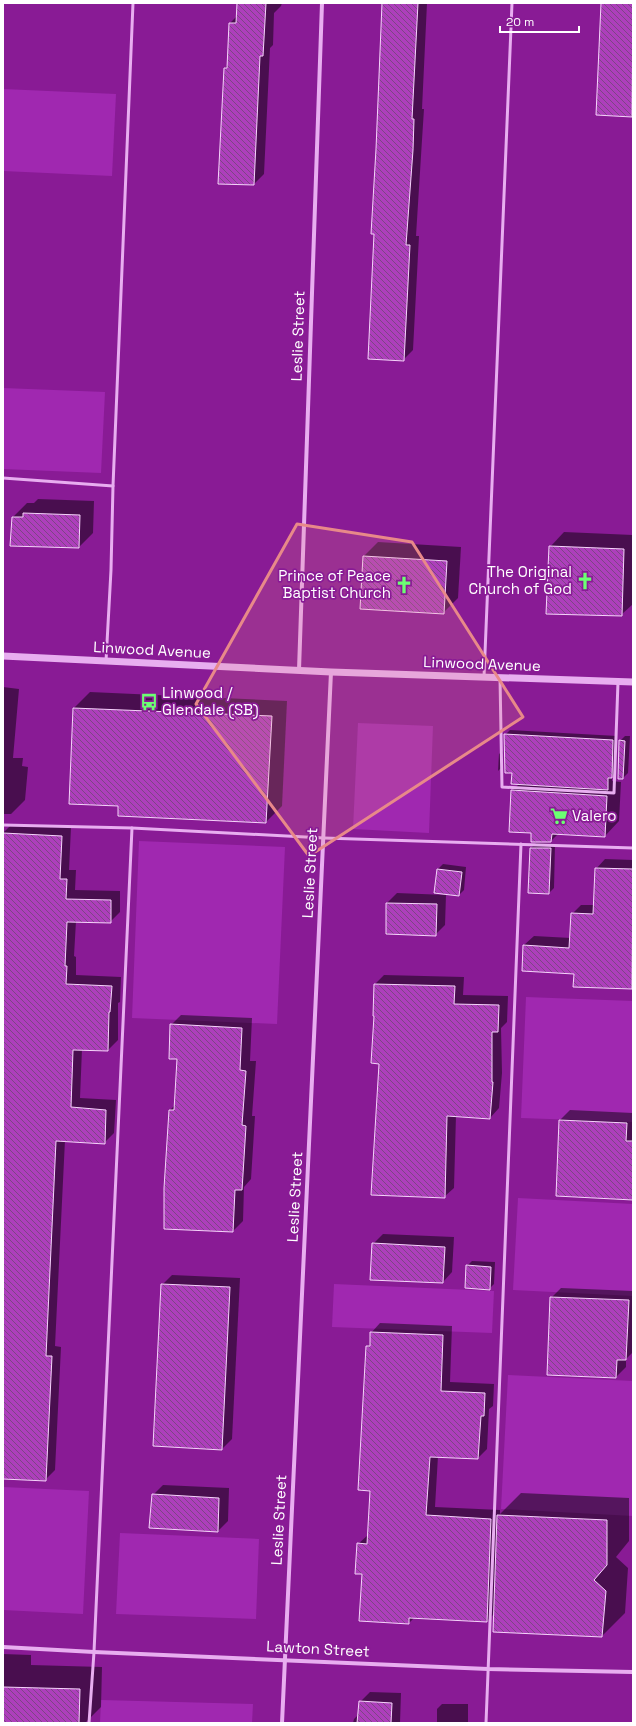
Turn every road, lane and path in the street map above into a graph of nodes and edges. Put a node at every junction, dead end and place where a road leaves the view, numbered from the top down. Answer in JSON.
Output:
{"nodes":[{"id":1,"x":133,"y":3,"type":"edge"},
{"id":2,"x":322,"y":3,"type":"edge"},
{"id":3,"x":512,"y":3,"type":"edge"},
{"id":4,"x":3,"y":478,"type":"edge"},
{"id":5,"x":113,"y":486,"type":"junction"},
{"id":6,"x":3,"y":656,"type":"edge"},
{"id":7,"x":106,"y":661,"type":"junction"},
{"id":8,"x":299,"y":670,"type":"junction"},
{"id":9,"x":331,"y":672,"type":"junction"},
{"id":10,"x":484,"y":677,"type":"junction"},
{"id":11,"x":500,"y":678,"type":"junction"},
{"id":12,"x":618,"y":682,"type":"junction"},
{"id":13,"x":633,"y":682,"type":"edge"},
{"id":14,"x":3,"y":825,"type":"edge"},
{"id":15,"x":132,"y":828,"type":"junction"},
{"id":16,"x":324,"y":838,"type":"junction"},
{"id":17,"x":521,"y":844,"type":"junction"},
{"id":18,"x":633,"y":848,"type":"edge"},
{"id":19,"x":3,"y":1647,"type":"edge"},
{"id":20,"x":94,"y":1652,"type":"junction"},
{"id":21,"x":285,"y":1659,"type":"junction"},
{"id":22,"x":488,"y":1669,"type":"junction"},
{"id":23,"x":633,"y":1672,"type":"edge"},
{"id":24,"x":89,"y":1723,"type":"edge"},
{"id":25,"x":282,"y":1723,"type":"edge"},
{"id":26,"x":486,"y":1723,"type":"edge"}],
"edges":[{"from":1,"to":5,"type":"lane"},
{"from":2,"to":8,"type":"street","name":"Leslie Street"},
{"from":3,"to":10,"type":"lane"},
{"from":4,"to":5,"type":"lane"},
{"from":5,"to":7,"type":"lane"},
{"from":6,"to":7,"type":"street","name":"Linwood Avenue"},
{"from":7,"to":8,"type":"street","name":"Linwood Avenue"},
{"from":8,"to":9,"type":"street","name":"Linwood Avenue"},
{"from":9,"to":10,"type":"street","name":"Linwood Avenue"},
{"from":9,"to":16,"type":"street","name":"Leslie Street"},
{"from":10,"to":11,"type":"street","name":"Linwood Avenue"},
{"from":11,"to":12,"type":"street","name":"Linwood Avenue"},
{"from":11,"to":12,"type":"lane"},
{"from":12,"to":13,"type":"street","name":"Linwood Avenue"},
{"from":14,"to":15,"type":"lane"},
{"from":15,"to":16,"type":"lane"},
{"from":15,"to":20,"type":"lane"},
{"from":16,"to":17,"type":"lane"},
{"from":16,"to":21,"type":"street","name":"Leslie Street"},
{"from":17,"to":18,"type":"lane"},
{"from":17,"to":22,"type":"lane"},
{"from":19,"to":20,"type":"street","name":"Lawton Street"},
{"from":20,"to":21,"type":"street","name":"Lawton Street"},
{"from":20,"to":24,"type":"lane"},
{"from":21,"to":22,"type":"street","name":"Lawton Street"},
{"from":21,"to":25,"type":"street","name":"Leslie Street"},
{"from":22,"to":23,"type":"street","name":"Lawton Street"},
{"from":22,"to":26,"type":"lane"}]}
